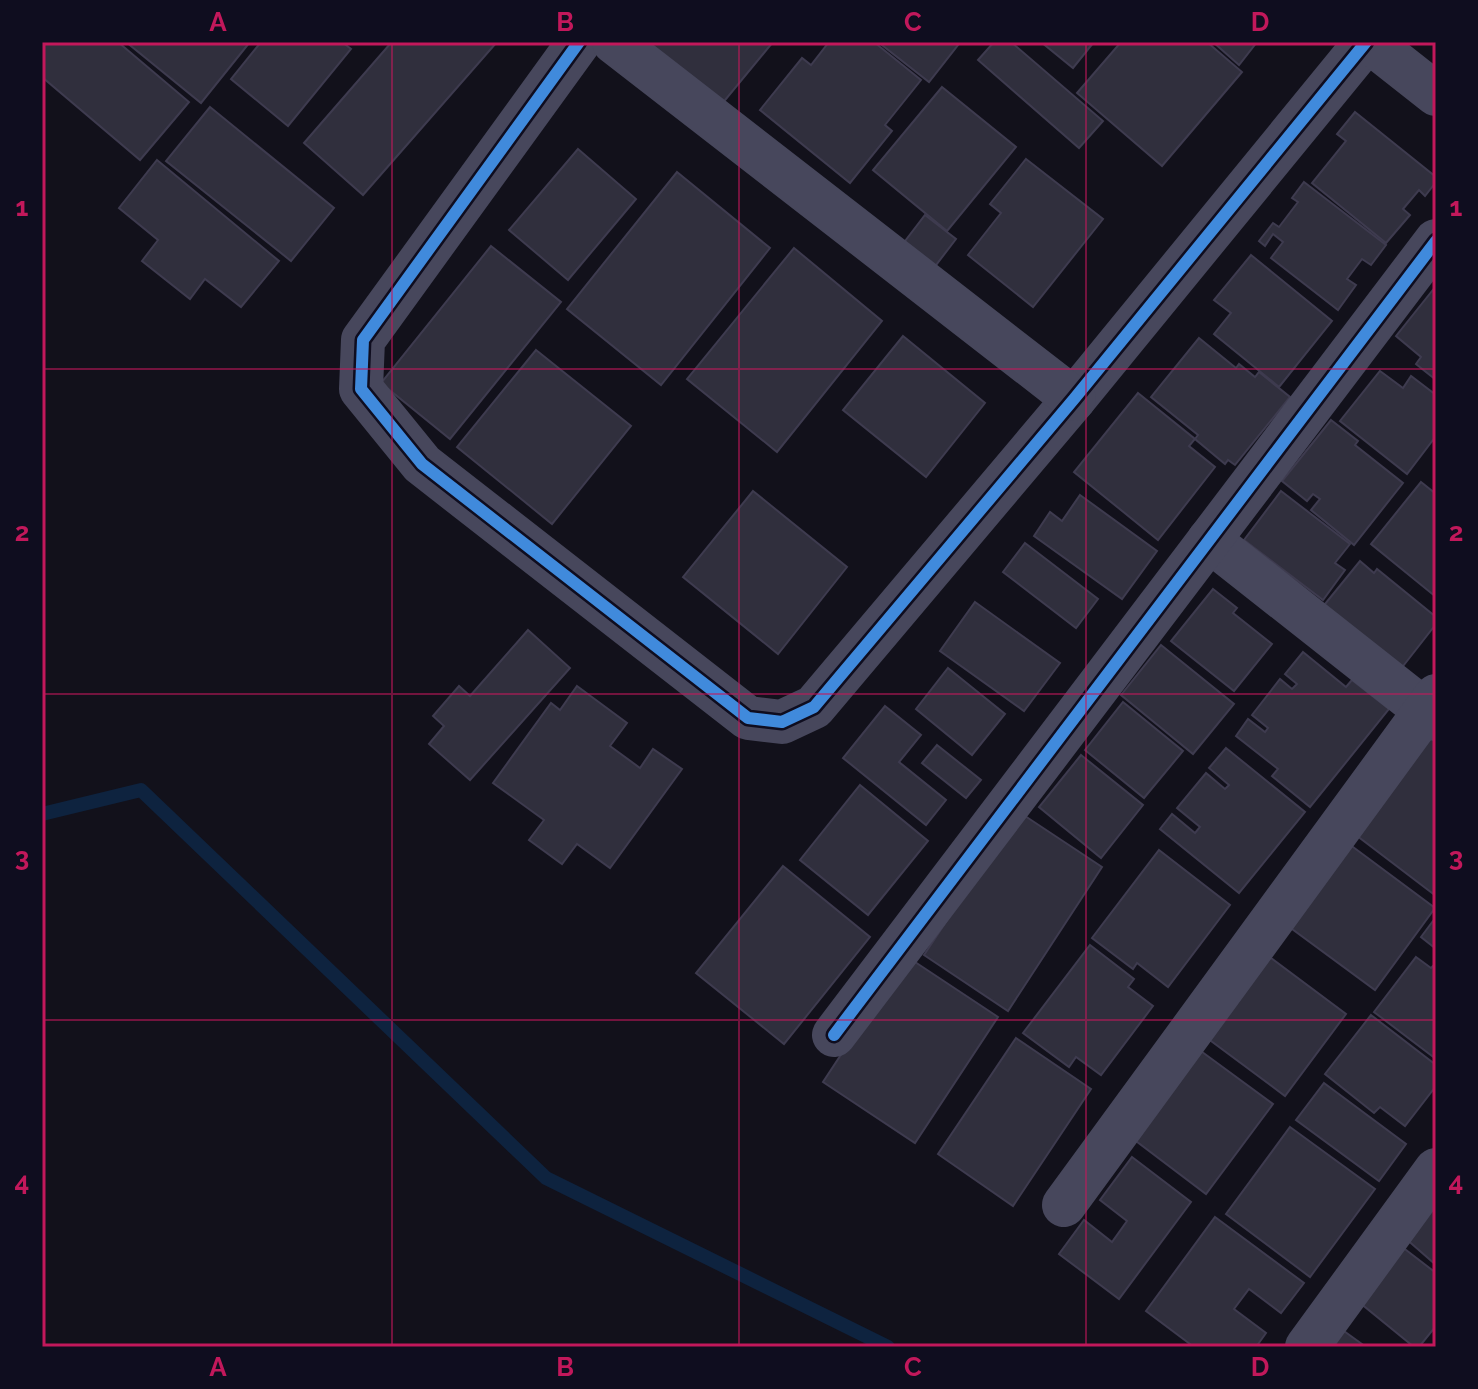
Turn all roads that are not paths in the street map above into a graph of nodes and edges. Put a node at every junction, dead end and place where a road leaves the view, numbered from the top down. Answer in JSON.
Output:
{"nodes":[{"id":1,"x":579,"y":42,"type":"edge"},
{"id":2,"x":614,"y":42,"type":"edge"},
{"id":3,"x":1368,"y":42,"type":"edge"},
{"id":4,"x":1436,"y":94,"type":"edge"},
{"id":5,"x":1436,"y":241,"type":"edge"},
{"id":6,"x":1074,"y":399,"type":"junction"},
{"id":7,"x":1209,"y":540,"type":"junction"},
{"id":8,"x":1432,"y":709,"type":"edge"},
{"id":9,"x":834,"y":1035,"type":"dead end"},
{"id":10,"x":1436,"y":1170,"type":"edge"},
{"id":11,"x":1064,"y":1205,"type":"dead end"},
{"id":12,"x":1307,"y":1347,"type":"edge"}],
"edges":[{"from":1,"to":6,"type":"street"},
{"from":2,"to":6,"type":"street"},
{"from":3,"to":4,"type":"street"},
{"from":3,"to":6,"type":"street"},
{"from":5,"to":7,"type":"street"},
{"from":7,"to":8,"type":"street"},
{"from":7,"to":9,"type":"street"},
{"from":8,"to":11,"type":"street"},
{"from":10,"to":12,"type":"street"}]}
